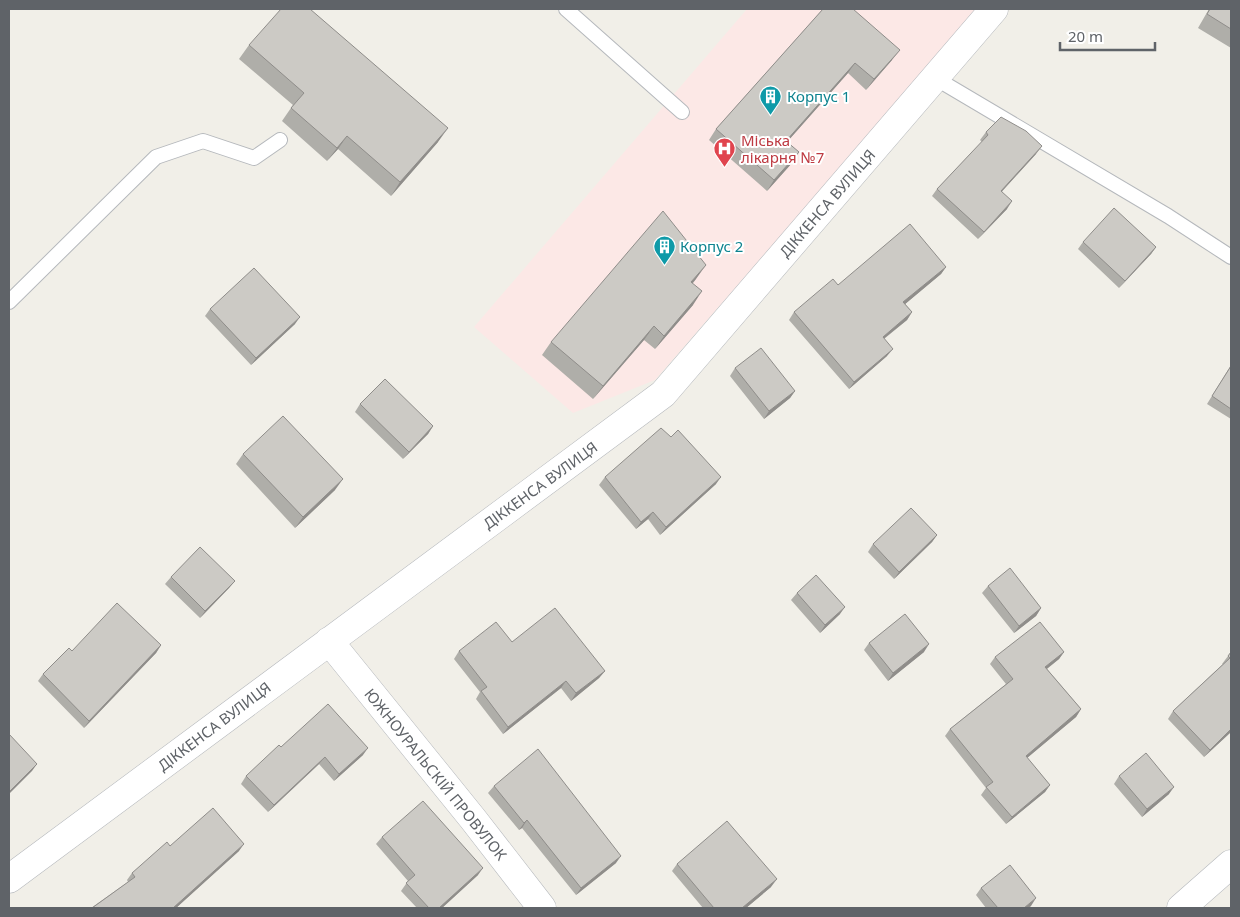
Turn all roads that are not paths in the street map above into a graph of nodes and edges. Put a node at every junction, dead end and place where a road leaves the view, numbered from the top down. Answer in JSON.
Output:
{"nodes":[{"id":1,"x":566,"y":9,"type":"edge"},
{"id":2,"x":994,"y":9,"type":"edge"},
{"id":3,"x":936,"y":78,"type":"junction"},
{"id":4,"x":682,"y":112,"type":"dead end"},
{"id":5,"x":280,"y":140,"type":"dead end"},
{"id":6,"x":1231,"y":257,"type":"edge"},
{"id":7,"x":9,"y":302,"type":"edge"},
{"id":8,"x":329,"y":641,"type":"junction"},
{"id":9,"x":1231,"y":864,"type":"edge"},
{"id":10,"x":9,"y":879,"type":"edge"},
{"id":11,"x":542,"y":908,"type":"edge"},
{"id":12,"x":1181,"y":908,"type":"edge"}],
"edges":[{"from":1,"to":4,"type":"lane"},
{"from":2,"to":3,"type":"street","name":"ДІККЕНСА ВУЛИЦЯ"},
{"from":3,"to":6,"type":"lane"},
{"from":3,"to":8,"type":"street","name":"ДІККЕНСА ВУЛИЦЯ"},
{"from":5,"to":7,"type":"lane"},
{"from":8,"to":10,"type":"street","name":"ДІККЕНСА ВУЛИЦЯ"},
{"from":8,"to":11,"type":"street","name":"ЮЖНОУРАЛЬСКІЙ ПРОВУЛОК"},
{"from":9,"to":12,"type":"street"}]}
